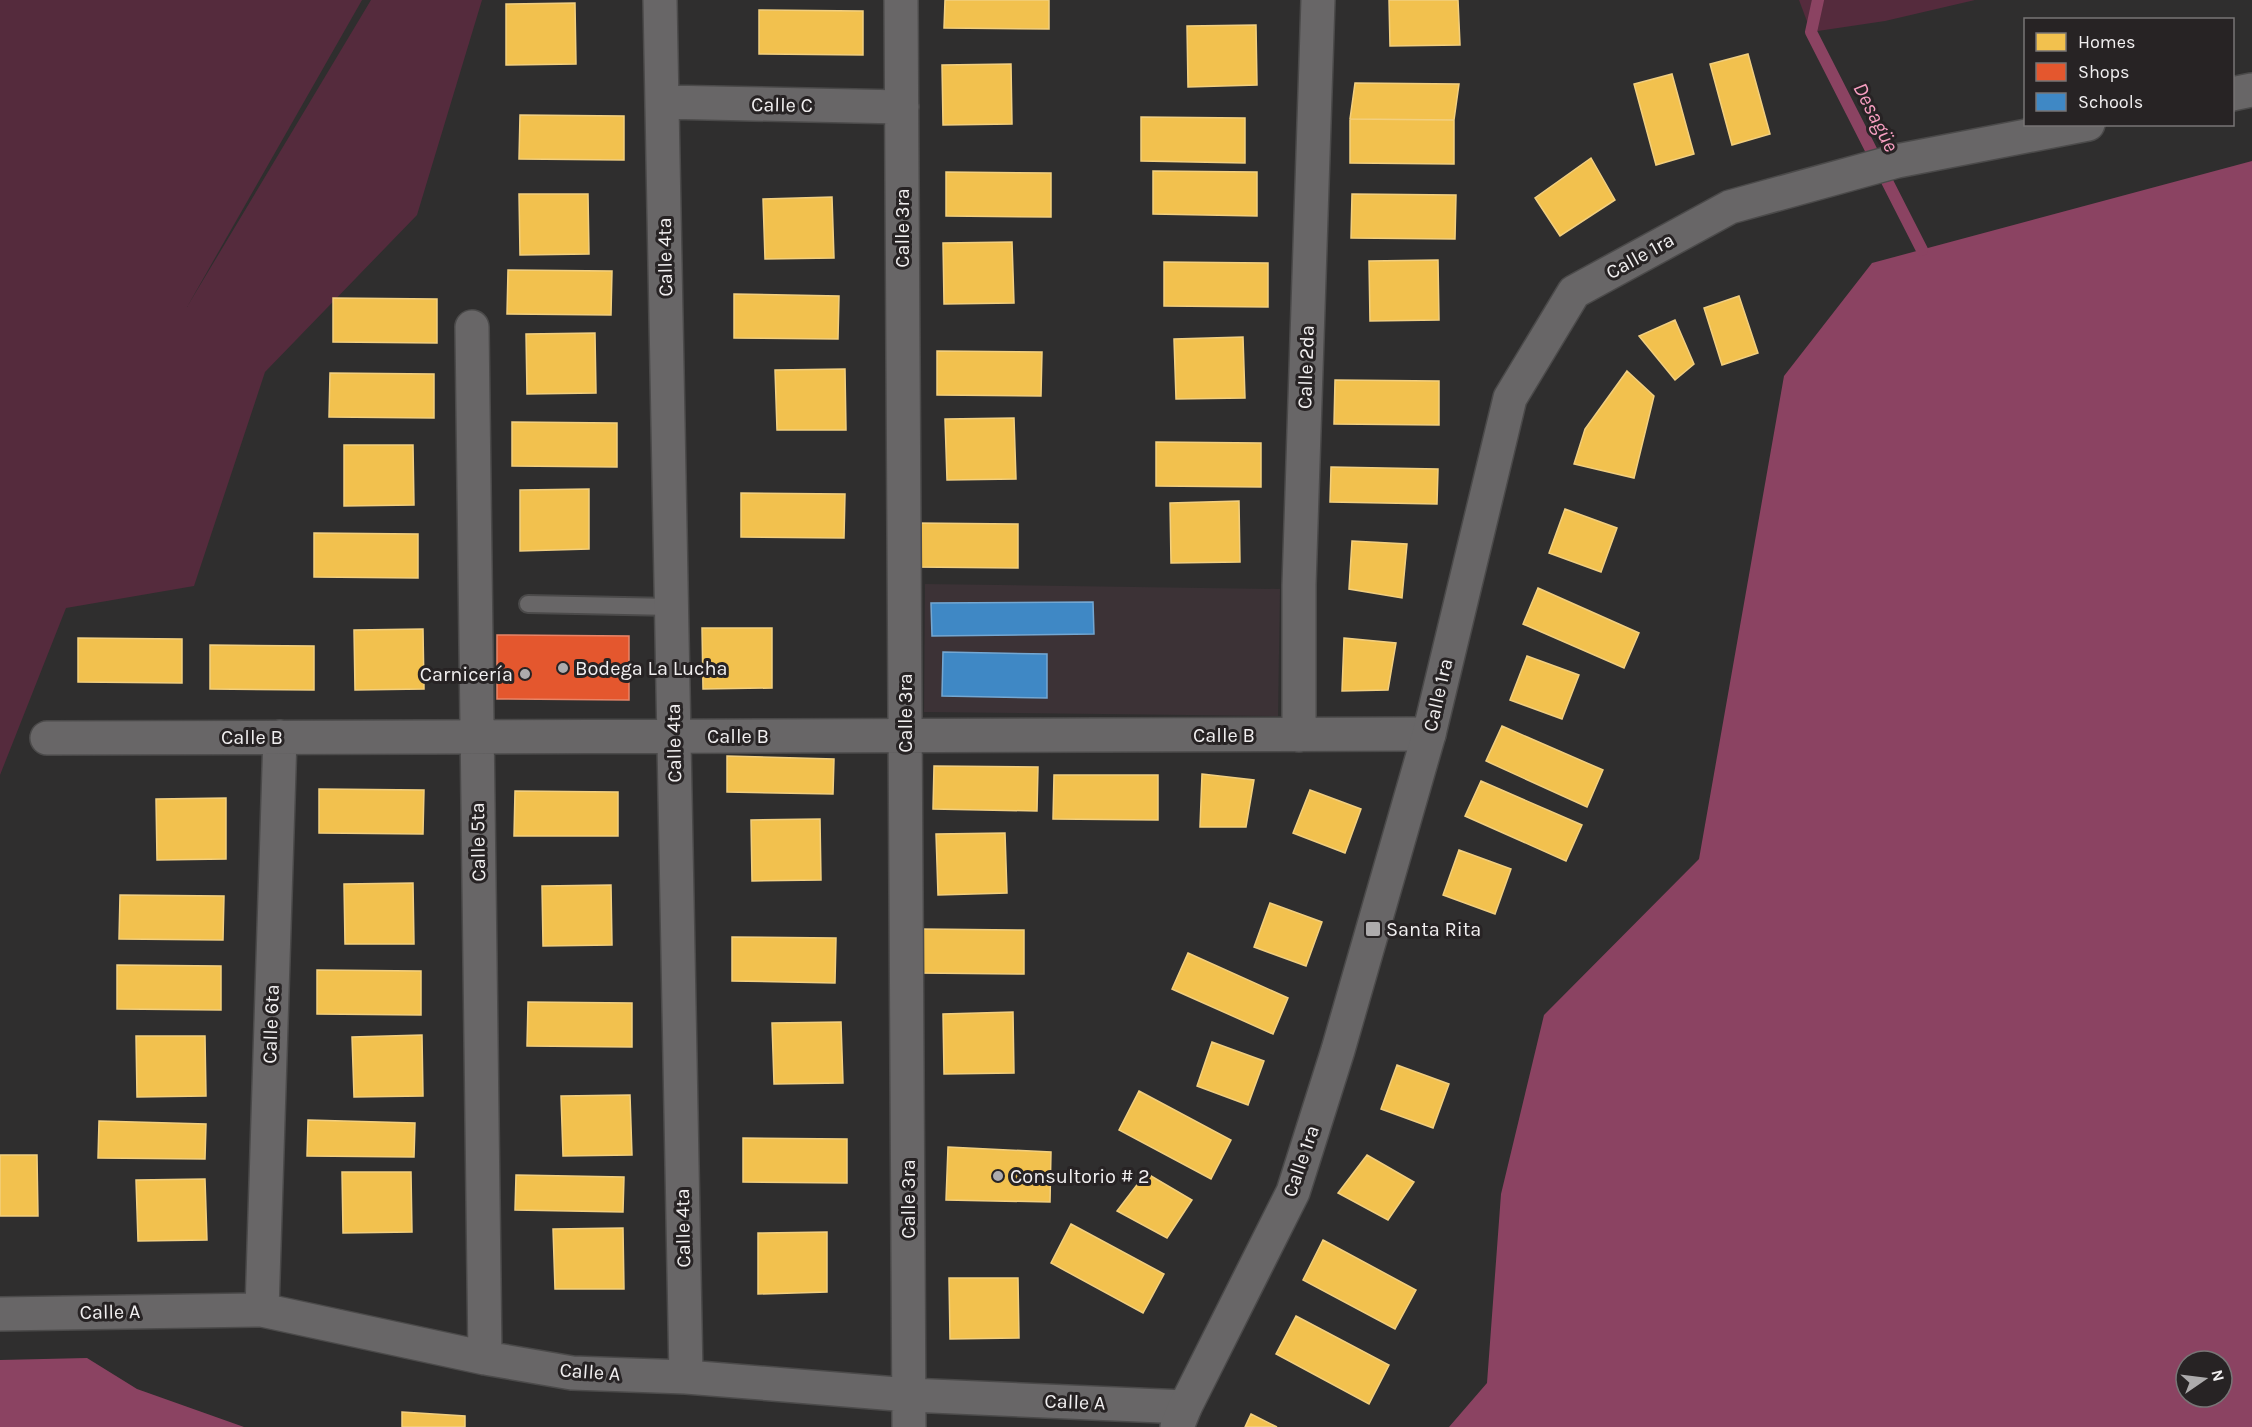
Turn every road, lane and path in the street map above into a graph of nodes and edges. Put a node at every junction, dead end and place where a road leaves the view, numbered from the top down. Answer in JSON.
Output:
{"nodes":[{"id":1,"x":660,"y":0,"type":"edge"},
{"id":2,"x":901,"y":0,"type":"edge"},
{"id":3,"x":1318,"y":0,"type":"edge"},
{"id":4,"x":2252,"y":90,"type":"edge"},
{"id":5,"x":2234,"y":94,"type":"edge"},
{"id":6,"x":662,"y":102,"type":"junction"},
{"id":7,"x":902,"y":107,"type":"junction"},
{"id":8,"x":2078,"y":126,"type":"edge"},
{"id":9,"x":472,"y":327,"type":"dead end"},
{"id":10,"x":528,"y":604,"type":"dead end"},
{"id":11,"x":672,"y":607,"type":"junction"},
{"id":12,"x":1429,"y":734,"type":"junction"},
{"id":13,"x":1299,"y":735,"type":"junction"},
{"id":14,"x":477,"y":736,"type":"junction"},
{"id":15,"x":674,"y":736,"type":"junction"},
{"id":16,"x":905,"y":736,"type":"junction"},
{"id":17,"x":280,"y":737,"type":"junction"},
{"id":18,"x":47,"y":738,"type":"dead end"},
{"id":19,"x":262,"y":1310,"type":"junction"},
{"id":20,"x":0,"y":1314,"type":"edge"},
{"id":21,"x":485,"y":1358,"type":"junction"},
{"id":22,"x":686,"y":1377,"type":"junction"},
{"id":23,"x":909,"y":1395,"type":"junction"},
{"id":24,"x":1181,"y":1417,"type":"edge"},
{"id":25,"x":909,"y":1427,"type":"edge"}],
"edges":[{"from":1,"to":6,"type":"street","name":"Calle 4ta"},
{"from":2,"to":7,"type":"street","name":"Calle 3ra"},
{"from":3,"to":13,"type":"street","name":"Calle 2da"},
{"from":4,"to":5,"type":"street"},
{"from":6,"to":7,"type":"street","name":"Calle C"},
{"from":6,"to":11,"type":"street","name":"Calle 4ta"},
{"from":7,"to":16,"type":"street","name":"Calle 3ra"},
{"from":8,"to":12,"type":"street","name":"Calle 1ra"},
{"from":9,"to":14,"type":"street","name":"Calle 5ta"},
{"from":10,"to":11,"type":"lane"},
{"from":11,"to":15,"type":"street","name":"Calle 4ta"},
{"from":12,"to":13,"type":"street","name":"Calle B"},
{"from":12,"to":24,"type":"street","name":"Calle 1ra"},
{"from":13,"to":16,"type":"street","name":"Calle B"},
{"from":14,"to":15,"type":"street","name":"Calle B"},
{"from":14,"to":17,"type":"street","name":"Calle B"},
{"from":14,"to":21,"type":"street","name":"Calle 5ta"},
{"from":15,"to":16,"type":"street","name":"Calle B"},
{"from":15,"to":22,"type":"street","name":"Calle 4ta"},
{"from":16,"to":23,"type":"street","name":"Calle 3ra"},
{"from":17,"to":18,"type":"street","name":"Calle B"},
{"from":17,"to":19,"type":"street","name":"Calle 6ta"},
{"from":19,"to":20,"type":"street","name":"Calle A"},
{"from":19,"to":21,"type":"street","name":"Calle A"},
{"from":21,"to":22,"type":"street","name":"Calle A"},
{"from":22,"to":23,"type":"street","name":"Calle A"},
{"from":23,"to":24,"type":"street","name":"Calle A"},
{"from":23,"to":25,"type":"street","name":"Calle 3ra"}]}
